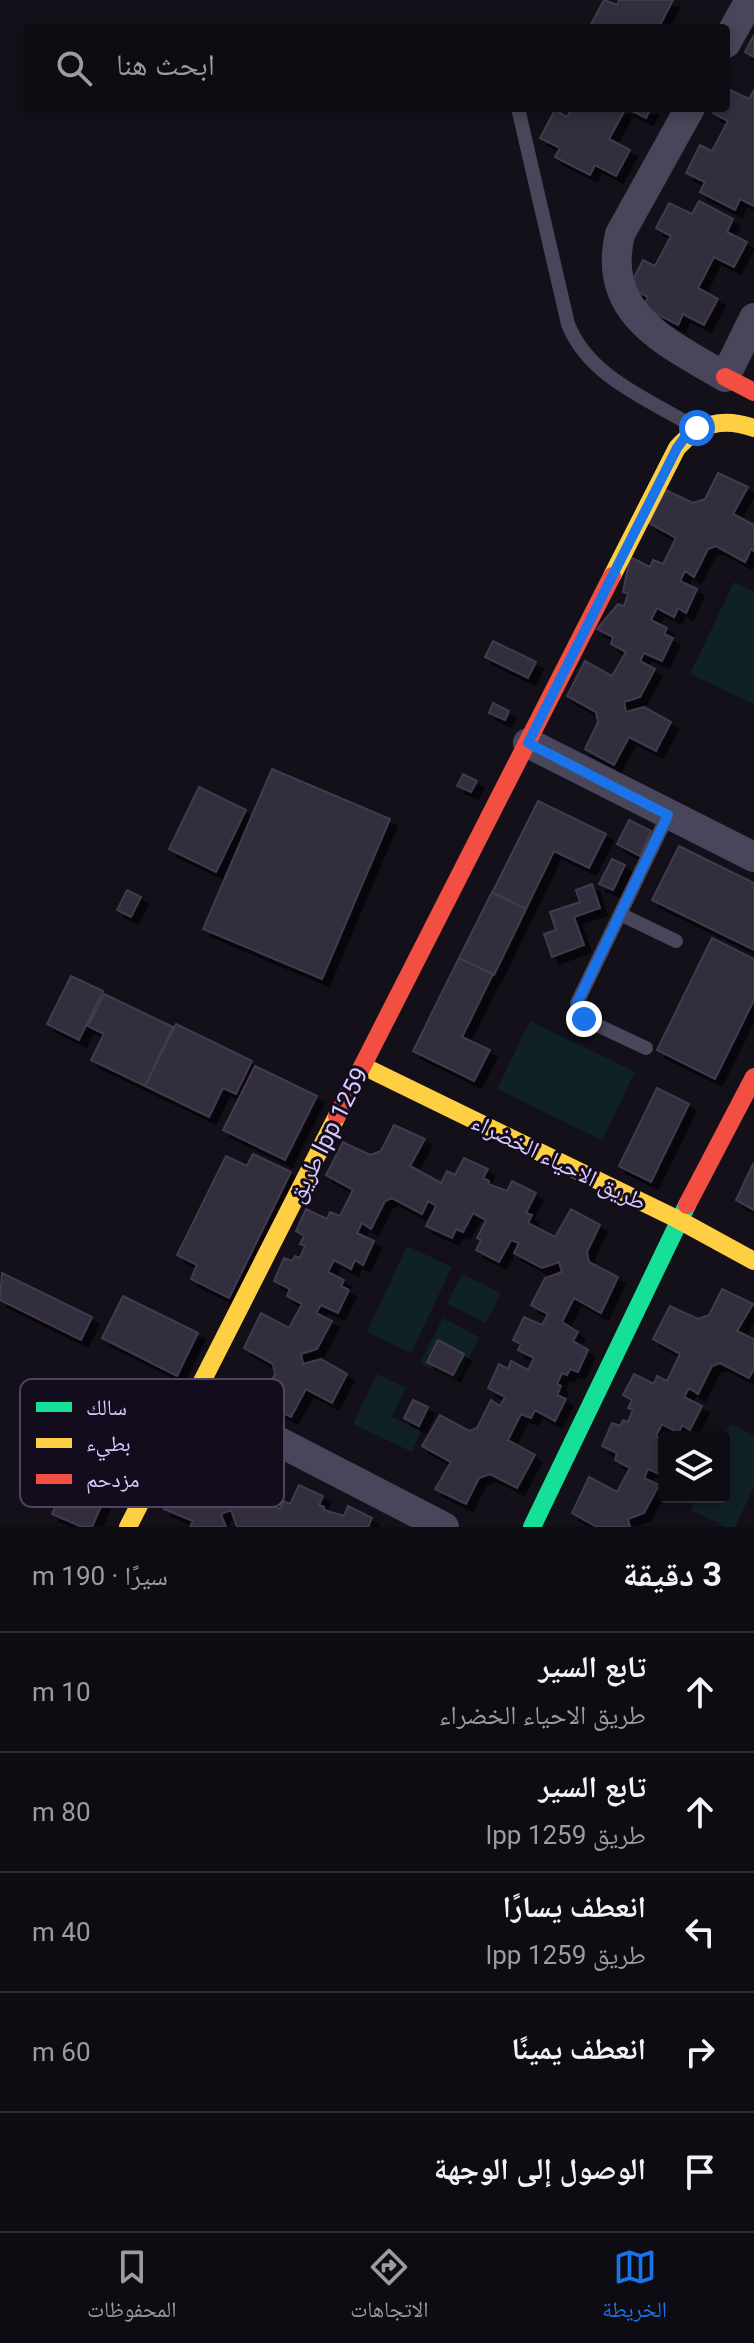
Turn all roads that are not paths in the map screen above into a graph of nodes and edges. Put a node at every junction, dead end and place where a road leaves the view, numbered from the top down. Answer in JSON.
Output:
{"nodes":[{"id":1,"x":750,"y":0,"type":"edge"},
{"id":2,"x":730,"y":36,"type":"edge"},
{"id":3,"x":519,"y":112,"type":"edge"},
{"id":4,"x":688,"y":112,"type":"edge"},
{"id":5,"x":754,"y":318,"type":"edge"},
{"id":6,"x":725,"y":377,"type":"junction"},
{"id":7,"x":754,"y":392,"type":"edge"},
{"id":8,"x":697,"y":428,"type":"junction"},
{"id":9,"x":754,"y":428,"type":"edge"},
{"id":10,"x":528,"y":743,"type":"junction"},
{"id":11,"x":668,"y":815,"type":"junction"},
{"id":12,"x":754,"y":857,"type":"edge"},
{"id":13,"x":620,"y":914,"type":"junction"},
{"id":14,"x":676,"y":941,"type":"dead end"},
{"id":15,"x":646,"y":1048,"type":"dead end"},
{"id":16,"x":363,"y":1066,"type":"junction"},
{"id":17,"x":754,"y":1077,"type":"edge"},
{"id":18,"x":679,"y":1220,"type":"junction"},
{"id":19,"x":754,"y":1261,"type":"edge"},
{"id":20,"x":204,"y":1379,"type":"edge"},
{"id":21,"x":284,"y":1444,"type":"edge"},
{"id":22,"x":138,"y":1507,"type":"edge"},
{"id":23,"x":128,"y":1527,"type":"edge"},
{"id":24,"x":444,"y":1527,"type":"edge"},
{"id":25,"x":532,"y":1527,"type":"edge"}],
"edges":[{"from":1,"to":2,"type":"street"},
{"from":3,"to":8,"type":"lane"},
{"from":4,"to":6,"type":"street"},
{"from":5,"to":6,"type":"street"},
{"from":6,"to":7,"type":"street"},
{"from":8,"to":9,"type":"street"},
{"from":8,"to":10,"type":"street","name":"طريق lpp 1259"},
{"from":10,"to":11,"type":"street"},
{"from":10,"to":16,"type":"street","name":"طريق lpp 1259"},
{"from":11,"to":12,"type":"street"},
{"from":11,"to":13,"type":"lane"},
{"from":13,"to":14,"type":"lane"},
{"from":13,"to":15,"type":"lane"},
{"from":16,"to":18,"type":"street","name":"طريق الاحياء الخضراء"},
{"from":16,"to":20,"type":"street","name":"طريق lpp 1259"},
{"from":17,"to":18,"type":"street"},
{"from":18,"to":19,"type":"street","name":"طريق الاحياء الخضراء"},
{"from":18,"to":25,"type":"street"},
{"from":21,"to":24,"type":"street"},
{"from":22,"to":23,"type":"street","name":"طريق lpp 1259"}]}
